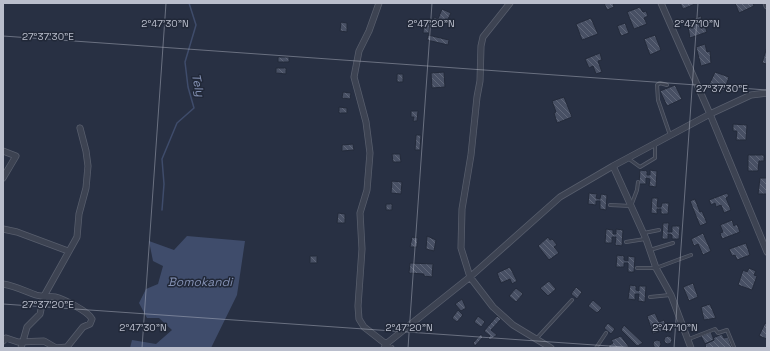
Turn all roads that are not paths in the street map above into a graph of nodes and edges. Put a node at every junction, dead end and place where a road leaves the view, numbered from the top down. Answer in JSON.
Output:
{"nodes":[{"id":1,"x":379,"y":3,"type":"edge"},
{"id":2,"x":510,"y":3,"type":"edge"},
{"id":3,"x":661,"y":3,"type":"edge"},
{"id":4,"x":766,"y":3,"type":"edge"},
{"id":5,"x":767,"y":6,"type":"edge"},
{"id":6,"x":668,"y":85,"type":"dead end"},
{"id":7,"x":767,"y":92,"type":"edge"},
{"id":8,"x":710,"y":114,"type":"junction"},
{"id":9,"x":80,"y":128,"type":"dead end"},
{"id":10,"x":670,"y":136,"type":"junction"},
{"id":11,"x":655,"y":144,"type":"junction"},
{"id":12,"x":3,"y":151,"type":"edge"},
{"id":13,"x":628,"y":158,"type":"junction"},
{"id":14,"x":613,"y":166,"type":"junction"},
{"id":15,"x":3,"y":178,"type":"edge"},
{"id":16,"x":638,"y":182,"type":"dead end"},
{"id":17,"x":610,"y":204,"type":"dead end"},
{"id":18,"x":631,"y":206,"type":"junction"},
{"id":19,"x":3,"y":229,"type":"edge"},
{"id":20,"x":659,"y":230,"type":"dead end"},
{"id":21,"x":643,"y":233,"type":"junction"},
{"id":22,"x":646,"y":239,"type":"junction"},
{"id":23,"x":626,"y":242,"type":"dead end"},
{"id":24,"x":673,"y":243,"type":"dead end"},
{"id":25,"x":650,"y":250,"type":"junction"},
{"id":26,"x":68,"y":251,"type":"junction"},
{"id":27,"x":767,"y":252,"type":"edge"},
{"id":28,"x":691,"y":255,"type":"dead end"},
{"id":29,"x":637,"y":268,"type":"dead end"},
{"id":30,"x":656,"y":268,"type":"junction"},
{"id":31,"x":470,"y":277,"type":"junction"},
{"id":32,"x":3,"y":284,"type":"edge"},
{"id":33,"x":671,"y":295,"type":"junction"},
{"id":34,"x":44,"y":296,"type":"junction"},
{"id":35,"x":650,"y":297,"type":"dead end"},
{"id":36,"x":572,"y":300,"type":"dead end"},
{"id":37,"x":606,"y":334,"type":"dead end"},
{"id":38,"x":688,"y":339,"type":"junction"},
{"id":39,"x":536,"y":340,"type":"junction"},
{"id":40,"x":3,"y":341,"type":"edge"},
{"id":41,"x":24,"y":342,"type":"junction"},
{"id":42,"x":385,"y":346,"type":"edge"},
{"id":43,"x":734,"y":347,"type":"dead end"},
{"id":44,"x":20,"y":348,"type":"edge"},
{"id":45,"x":391,"y":348,"type":"edge"},
{"id":46,"x":551,"y":348,"type":"edge"},
{"id":47,"x":596,"y":348,"type":"edge"},
{"id":48,"x":691,"y":348,"type":"edge"}],
"edges":[{"from":1,"to":42,"type":"street"},
{"from":2,"to":31,"type":"street"},
{"from":3,"to":8,"type":"street"},
{"from":4,"to":5,"type":"street"},
{"from":6,"to":10,"type":"lane"},
{"from":7,"to":8,"type":"street"},
{"from":8,"to":10,"type":"street"},
{"from":8,"to":27,"type":"street"},
{"from":9,"to":26,"type":"street"},
{"from":10,"to":11,"type":"street"},
{"from":11,"to":13,"type":"street"},
{"from":11,"to":13,"type":"lane"},
{"from":12,"to":15,"type":"street"},
{"from":13,"to":14,"type":"street"},
{"from":14,"to":18,"type":"street"},
{"from":14,"to":31,"type":"street"},
{"from":16,"to":18,"type":"lane"},
{"from":17,"to":18,"type":"lane"},
{"from":18,"to":21,"type":"street"},
{"from":19,"to":26,"type":"street"},
{"from":20,"to":21,"type":"lane"},
{"from":21,"to":22,"type":"street"},
{"from":22,"to":23,"type":"lane"},
{"from":22,"to":25,"type":"street"},
{"from":24,"to":25,"type":"lane"},
{"from":25,"to":30,"type":"street"},
{"from":26,"to":34,"type":"street"},
{"from":28,"to":30,"type":"lane"},
{"from":29,"to":30,"type":"lane"},
{"from":30,"to":33,"type":"street"},
{"from":31,"to":39,"type":"street"},
{"from":31,"to":42,"type":"street"},
{"from":32,"to":34,"type":"street"},
{"from":33,"to":35,"type":"lane"},
{"from":33,"to":38,"type":"street"},
{"from":34,"to":41,"type":"street"},
{"from":34,"to":41,"type":"street"},
{"from":36,"to":39,"type":"lane"},
{"from":37,"to":47,"type":"lane"},
{"from":38,"to":43,"type":"lane"},
{"from":38,"to":48,"type":"street"},
{"from":39,"to":46,"type":"street"},
{"from":40,"to":41,"type":"street"},
{"from":41,"to":44,"type":"street"},
{"from":42,"to":45,"type":"street"}]}
